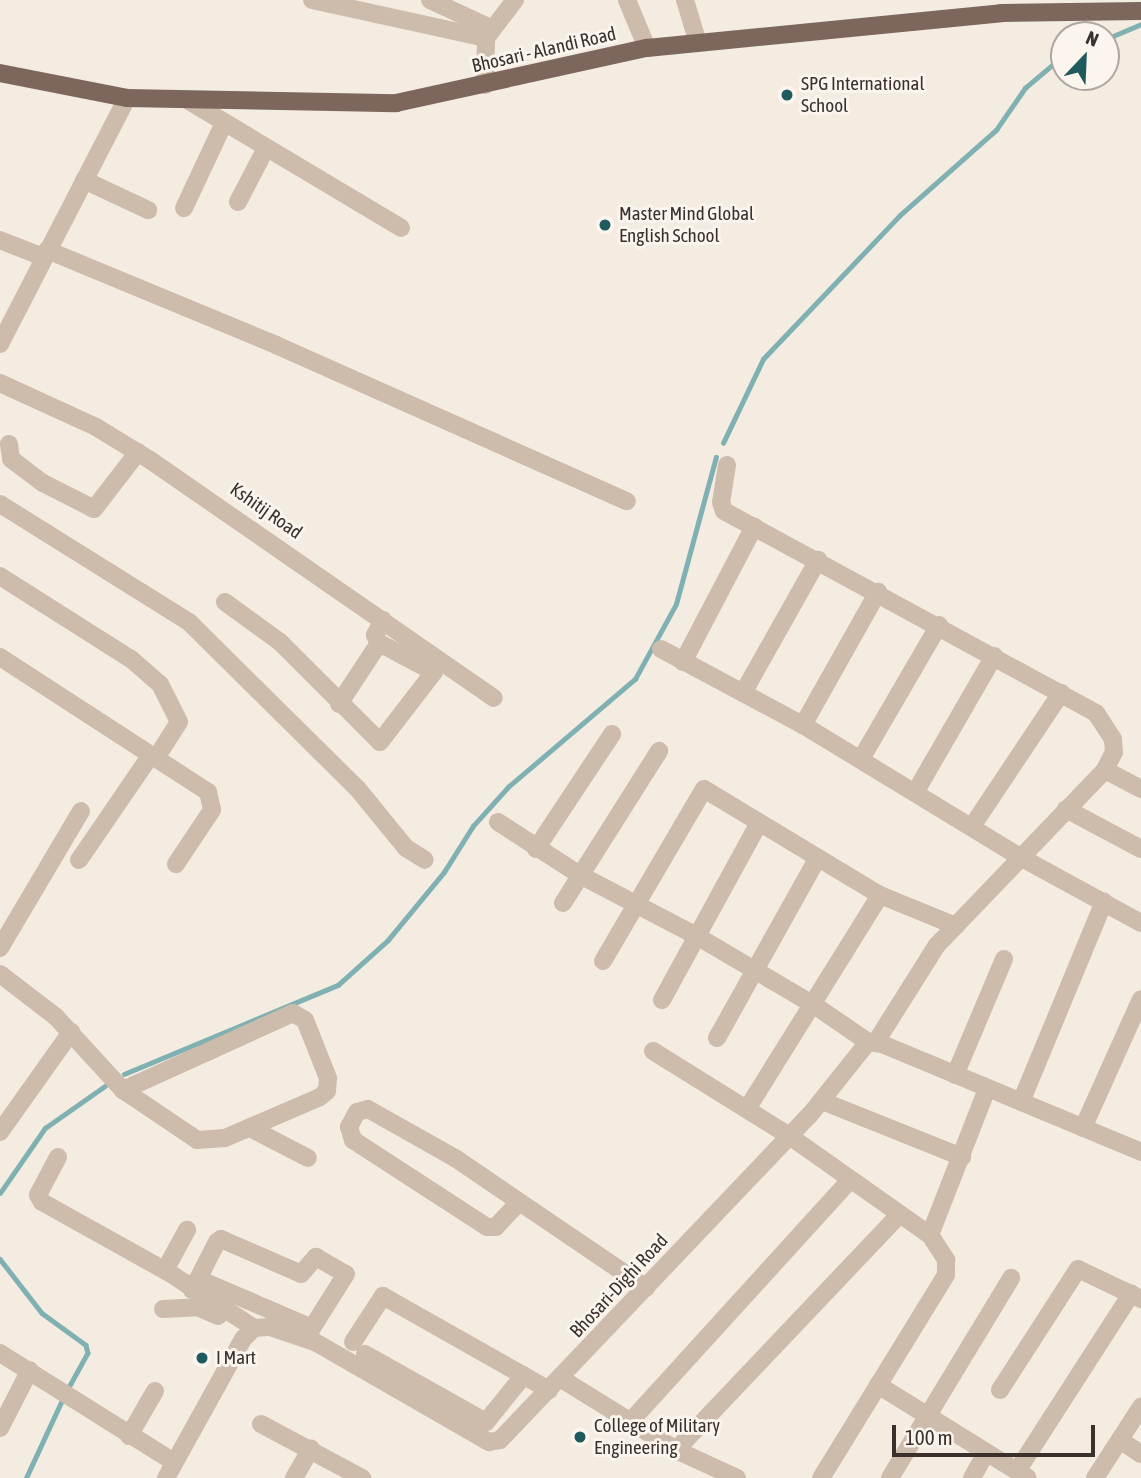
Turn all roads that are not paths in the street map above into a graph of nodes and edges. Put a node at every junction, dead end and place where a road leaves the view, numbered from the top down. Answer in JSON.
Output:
{"nodes":[{"id":1,"x":312,"y":0,"type":"edge"},
{"id":2,"x":430,"y":0,"type":"edge"},
{"id":3,"x":515,"y":0,"type":"edge"},
{"id":4,"x":627,"y":0,"type":"edge"},
{"id":5,"x":685,"y":0,"type":"edge"},
{"id":6,"x":1141,"y":11,"type":"edge"},
{"id":7,"x":489,"y":33,"type":"junction"},
{"id":8,"x":698,"y":43,"type":"junction"},
{"id":9,"x":647,"y":48,"type":"junction"},
{"id":10,"x":0,"y":73,"type":"edge"},
{"id":11,"x":485,"y":85,"type":"junction"},
{"id":12,"x":127,"y":98,"type":"junction"},
{"id":13,"x":189,"y":101,"type":"junction"},
{"id":14,"x":224,"y":123,"type":"junction"},
{"id":15,"x":266,"y":148,"type":"junction"},
{"id":16,"x":83,"y":180,"type":"junction"},
{"id":17,"x":238,"y":202,"type":"dead end"},
{"id":18,"x":184,"y":208,"type":"dead end"},
{"id":19,"x":148,"y":210,"type":"dead end"},
{"id":20,"x":401,"y":228,"type":"dead end"},
{"id":21,"x":2,"y":234,"type":"edge"},
{"id":22,"x":45,"y":254,"type":"junction"},
{"id":23,"x":5,"y":323,"type":"edge"},
{"id":24,"x":0,"y":344,"type":"edge"},
{"id":25,"x":0,"y":383,"type":"edge"},
{"id":26,"x":9,"y":444,"type":"dead end"},
{"id":27,"x":138,"y":453,"type":"junction"},
{"id":28,"x":727,"y":465,"type":"dead end"},
{"id":29,"x":627,"y":502,"type":"dead end"},
{"id":30,"x":0,"y":504,"type":"edge"},
{"id":31,"x":754,"y":527,"type":"junction"},
{"id":32,"x":818,"y":560,"type":"junction"},
{"id":33,"x":0,"y":576,"type":"edge"},
{"id":34,"x":878,"y":592,"type":"junction"},
{"id":35,"x":225,"y":602,"type":"dead end"},
{"id":36,"x":383,"y":620,"type":"junction"},
{"id":37,"x":939,"y":625,"type":"junction"},
{"id":38,"x":379,"y":643,"type":"junction"},
{"id":39,"x":660,"y":649,"type":"dead end"},
{"id":40,"x":994,"y":656,"type":"junction"},
{"id":41,"x":0,"y":657,"type":"edge"},
{"id":42,"x":682,"y":662,"type":"junction"},
{"id":43,"x":743,"y":693,"type":"junction"},
{"id":44,"x":1061,"y":693,"type":"junction"},
{"id":45,"x":494,"y":698,"type":"dead end"},
{"id":46,"x":338,"y":704,"type":"junction"},
{"id":47,"x":803,"y":725,"type":"junction"},
{"id":48,"x":612,"y":734,"type":"dead end"},
{"id":49,"x":659,"y":751,"type":"dead end"},
{"id":50,"x":154,"y":757,"type":"junction"},
{"id":51,"x":861,"y":759,"type":"junction"},
{"id":52,"x":1105,"y":770,"type":"junction"},
{"id":53,"x":1141,"y":789,"type":"edge"},
{"id":54,"x":916,"y":791,"type":"junction"},
{"id":55,"x":1066,"y":808,"type":"junction"},
{"id":56,"x":81,"y":811,"type":"dead end"},
{"id":57,"x":498,"y":822,"type":"dead end"},
{"id":58,"x":758,"y":825,"type":"junction"},
{"id":59,"x":973,"y":825,"type":"junction"},
{"id":60,"x":536,"y":849,"type":"junction"},
{"id":61,"x":1141,"y":849,"type":"edge"},
{"id":62,"x":1020,"y":857,"type":"junction"},
{"id":63,"x":817,"y":859,"type":"junction"},
{"id":64,"x":79,"y":860,"type":"dead end"},
{"id":65,"x":425,"y":860,"type":"dead end"},
{"id":66,"x":176,"y":864,"type":"dead end"},
{"id":67,"x":580,"y":875,"type":"junction"},
{"id":68,"x":880,"y":895,"type":"junction"},
{"id":69,"x":1104,"y":902,"type":"junction"},
{"id":70,"x":563,"y":903,"type":"dead end"},
{"id":71,"x":637,"y":908,"type":"junction"},
{"id":72,"x":1141,"y":923,"type":"edge"},
{"id":73,"x":956,"y":926,"type":"junction"},
{"id":74,"x":695,"y":935,"type":"junction"},
{"id":75,"x":0,"y":948,"type":"edge"},
{"id":76,"x":1004,"y":959,"type":"dead end"},
{"id":77,"x":603,"y":961,"type":"dead end"},
{"id":78,"x":753,"y":970,"type":"junction"},
{"id":79,"x":0,"y":974,"type":"edge"},
{"id":80,"x":1141,"y":999,"type":"edge"},
{"id":81,"x":662,"y":1000,"type":"dead end"},
{"id":82,"x":814,"y":1005,"type":"junction"},
{"id":83,"x":71,"y":1032,"type":"junction"},
{"id":84,"x":718,"y":1038,"type":"dead end"},
{"id":85,"x":872,"y":1042,"type":"junction"},
{"id":86,"x":653,"y":1051,"type":"dead end"},
{"id":87,"x":955,"y":1075,"type":"junction"},
{"id":88,"x":987,"y":1089,"type":"junction"},
{"id":89,"x":124,"y":1090,"type":"junction"},
{"id":90,"x":821,"y":1101,"type":"junction"},
{"id":91,"x":1021,"y":1102,"type":"junction"},
{"id":92,"x":747,"y":1109,"type":"junction"},
{"id":93,"x":250,"y":1128,"type":"junction"},
{"id":94,"x":1083,"y":1128,"type":"junction"},
{"id":95,"x":0,"y":1132,"type":"edge"},
{"id":96,"x":788,"y":1135,"type":"junction"},
{"id":97,"x":1141,"y":1152,"type":"edge"},
{"id":98,"x":58,"y":1157,"type":"dead end"},
{"id":99,"x":962,"y":1157,"type":"junction"},
{"id":100,"x":308,"y":1158,"type":"dead end"},
{"id":101,"x":850,"y":1180,"type":"junction"},
{"id":102,"x":519,"y":1202,"type":"junction"},
{"id":103,"x":898,"y":1216,"type":"junction"},
{"id":104,"x":187,"y":1230,"type":"dead end"},
{"id":105,"x":930,"y":1236,"type":"junction"},
{"id":106,"x":164,"y":1270,"type":"junction"},
{"id":107,"x":1012,"y":1278,"type":"dead end"},
{"id":108,"x":195,"y":1285,"type":"junction"},
{"id":109,"x":646,"y":1288,"type":"junction"},
{"id":110,"x":1136,"y":1296,"type":"edge"},
{"id":111,"x":163,"y":1309,"type":"dead end"},
{"id":112,"x":254,"y":1328,"type":"junction"},
{"id":113,"x":0,"y":1353,"type":"edge"},
{"id":114,"x":232,"y":1358,"type":"junction"},
{"id":115,"x":30,"y":1370,"type":"junction"},
{"id":116,"x":524,"y":1375,"type":"junction"},
{"id":117,"x":555,"y":1384,"type":"junction"},
{"id":118,"x":878,"y":1385,"type":"junction"},
{"id":119,"x":1000,"y":1390,"type":"dead end"},
{"id":120,"x":155,"y":1391,"type":"dead end"},
{"id":121,"x":1141,"y":1407,"type":"edge"},
{"id":122,"x":929,"y":1416,"type":"junction"},
{"id":123,"x":629,"y":1423,"type":"junction"},
{"id":124,"x":261,"y":1424,"type":"dead end"},
{"id":125,"x":0,"y":1428,"type":"edge"},
{"id":126,"x":129,"y":1436,"type":"junction"},
{"id":127,"x":1120,"y":1440,"type":"junction"},
{"id":128,"x":311,"y":1449,"type":"junction"},
{"id":129,"x":676,"y":1450,"type":"junction"},
{"id":130,"x":986,"y":1453,"type":"junction"},
{"id":131,"x":1141,"y":1454,"type":"edge"},
{"id":132,"x":170,"y":1470,"type":"edge"},
{"id":133,"x":1023,"y":1475,"type":"edge"},
{"id":134,"x":294,"y":1478,"type":"edge"},
{"id":135,"x":362,"y":1478,"type":"edge"},
{"id":136,"x":737,"y":1478,"type":"edge"},
{"id":137,"x":821,"y":1478,"type":"edge"},
{"id":138,"x":890,"y":1478,"type":"edge"},
{"id":139,"x":972,"y":1478,"type":"edge"},
{"id":140,"x":1095,"y":1478,"type":"edge"}],
"edges":[{"from":1,"to":7,"type":"street"},
{"from":2,"to":7,"type":"street"},
{"from":3,"to":7,"type":"street"},
{"from":4,"to":9,"type":"street"},
{"from":5,"to":8,"type":"street"},
{"from":6,"to":8,"type":"main road","name":"Bhosari - Alandi Road"},
{"from":7,"to":11,"type":"street"},
{"from":8,"to":9,"type":"main road","name":"Bhosari - Alandi Road"},
{"from":9,"to":11,"type":"main road","name":"Bhosari - Alandi Road"},
{"from":10,"to":12,"type":"main road","name":"Bhosari - Alandi Road"},
{"from":11,"to":13,"type":"main road","name":"Bhosari - Alandi Road"},
{"from":12,"to":13,"type":"main road","name":"Bhosari - Alandi Road"},
{"from":12,"to":16,"type":"street"},
{"from":13,"to":14,"type":"street"},
{"from":14,"to":15,"type":"street"},
{"from":14,"to":18,"type":"street"},
{"from":15,"to":17,"type":"street"},
{"from":15,"to":20,"type":"street"},
{"from":16,"to":19,"type":"street"},
{"from":16,"to":22,"type":"street"},
{"from":21,"to":22,"type":"street"},
{"from":22,"to":23,"type":"street"},
{"from":22,"to":29,"type":"street"},
{"from":23,"to":24,"type":"street"},
{"from":25,"to":27,"type":"street","name":"Kshitij Road"},
{"from":26,"to":27,"type":"street"},
{"from":27,"to":36,"type":"street","name":"Kshitij Road"},
{"from":28,"to":31,"type":"street"},
{"from":30,"to":65,"type":"street"},
{"from":31,"to":32,"type":"street"},
{"from":31,"to":42,"type":"street"},
{"from":32,"to":34,"type":"street"},
{"from":32,"to":43,"type":"street"},
{"from":33,"to":50,"type":"street"},
{"from":34,"to":37,"type":"street"},
{"from":34,"to":47,"type":"street"},
{"from":35,"to":46,"type":"street"},
{"from":36,"to":38,"type":"street"},
{"from":36,"to":45,"type":"street","name":"Kshitij Road"},
{"from":37,"to":40,"type":"street"},
{"from":37,"to":51,"type":"street"},
{"from":38,"to":46,"type":"street"},
{"from":38,"to":46,"type":"street"},
{"from":39,"to":42,"type":"street"},
{"from":40,"to":44,"type":"street"},
{"from":40,"to":54,"type":"street"},
{"from":41,"to":50,"type":"street"},
{"from":42,"to":43,"type":"street"},
{"from":43,"to":47,"type":"street"},
{"from":44,"to":52,"type":"street"},
{"from":44,"to":59,"type":"street"},
{"from":47,"to":51,"type":"street"},
{"from":48,"to":60,"type":"street"},
{"from":49,"to":67,"type":"street"},
{"from":50,"to":64,"type":"street"},
{"from":50,"to":66,"type":"street"},
{"from":51,"to":54,"type":"street"},
{"from":52,"to":53,"type":"street"},
{"from":52,"to":55,"type":"street","name":"Bhosari-Dighi Road"},
{"from":54,"to":59,"type":"street"},
{"from":55,"to":61,"type":"street"},
{"from":55,"to":62,"type":"street","name":"Bhosari-Dighi Road"},
{"from":56,"to":75,"type":"street"},
{"from":57,"to":60,"type":"street"},
{"from":58,"to":63,"type":"street"},
{"from":58,"to":71,"type":"street"},
{"from":58,"to":74,"type":"street"},
{"from":59,"to":62,"type":"street"},
{"from":60,"to":67,"type":"street"},
{"from":62,"to":69,"type":"street"},
{"from":62,"to":73,"type":"street","name":"Bhosari-Dighi Road"},
{"from":63,"to":68,"type":"street"},
{"from":63,"to":78,"type":"street"},
{"from":67,"to":70,"type":"street"},
{"from":67,"to":71,"type":"street"},
{"from":68,"to":73,"type":"street"},
{"from":68,"to":82,"type":"street"},
{"from":69,"to":72,"type":"street"},
{"from":69,"to":91,"type":"street"},
{"from":71,"to":74,"type":"street"},
{"from":71,"to":77,"type":"street"},
{"from":73,"to":85,"type":"street","name":"Bhosari-Dighi Road"},
{"from":74,"to":78,"type":"street"},
{"from":74,"to":81,"type":"street"},
{"from":76,"to":87,"type":"street"},
{"from":78,"to":82,"type":"street"},
{"from":78,"to":84,"type":"street"},
{"from":79,"to":83,"type":"street"},
{"from":80,"to":94,"type":"street"},
{"from":82,"to":85,"type":"street"},
{"from":82,"to":92,"type":"street"},
{"from":83,"to":89,"type":"street"},
{"from":83,"to":95,"type":"street"},
{"from":85,"to":87,"type":"street"},
{"from":85,"to":90,"type":"street","name":"Bhosari-Dighi Road"},
{"from":86,"to":92,"type":"street"},
{"from":87,"to":88,"type":"street"},
{"from":88,"to":91,"type":"street"},
{"from":88,"to":99,"type":"street"},
{"from":89,"to":93,"type":"street"},
{"from":89,"to":93,"type":"street"},
{"from":90,"to":96,"type":"street","name":"Bhosari-Dighi Road"},
{"from":90,"to":99,"type":"street"},
{"from":91,"to":94,"type":"street"},
{"from":92,"to":96,"type":"street"},
{"from":93,"to":100,"type":"street"},
{"from":94,"to":97,"type":"street"},
{"from":96,"to":101,"type":"street"},
{"from":96,"to":109,"type":"street","name":"Bhosari-Dighi Road"},
{"from":98,"to":106,"type":"street"},
{"from":99,"to":105,"type":"street"},
{"from":101,"to":103,"type":"street"},
{"from":101,"to":123,"type":"street"},
{"from":102,"to":102,"type":"street"},
{"from":102,"to":109,"type":"street"},
{"from":103,"to":105,"type":"street"},
{"from":103,"to":129,"type":"street"},
{"from":104,"to":106,"type":"street"},
{"from":105,"to":118,"type":"street"},
{"from":106,"to":108,"type":"street"},
{"from":107,"to":122,"type":"street"},
{"from":108,"to":108,"type":"street"},
{"from":108,"to":112,"type":"street"},
{"from":109,"to":117,"type":"street","name":"Bhosari-Dighi Road"},
{"from":110,"to":119,"type":"street"},
{"from":110,"to":133,"type":"street"},
{"from":111,"to":114,"type":"street"},
{"from":112,"to":114,"type":"street"},
{"from":112,"to":117,"type":"street","name":"Bhosari-Dighi Road"},
{"from":113,"to":115,"type":"street"},
{"from":114,"to":132,"type":"street"},
{"from":115,"to":125,"type":"street"},
{"from":115,"to":126,"type":"street"},
{"from":116,"to":116,"type":"street"},
{"from":116,"to":117,"type":"street"},
{"from":117,"to":123,"type":"street"},
{"from":118,"to":122,"type":"street"},
{"from":118,"to":137,"type":"street"},
{"from":120,"to":126,"type":"street"},
{"from":121,"to":127,"type":"street"},
{"from":122,"to":130,"type":"street"},
{"from":122,"to":138,"type":"street"},
{"from":123,"to":129,"type":"street"},
{"from":124,"to":128,"type":"street"},
{"from":126,"to":132,"type":"street"},
{"from":127,"to":131,"type":"street"},
{"from":127,"to":140,"type":"street"},
{"from":128,"to":134,"type":"street"},
{"from":128,"to":135,"type":"street"},
{"from":129,"to":136,"type":"street"},
{"from":130,"to":133,"type":"street"},
{"from":130,"to":139,"type":"street"}]}
